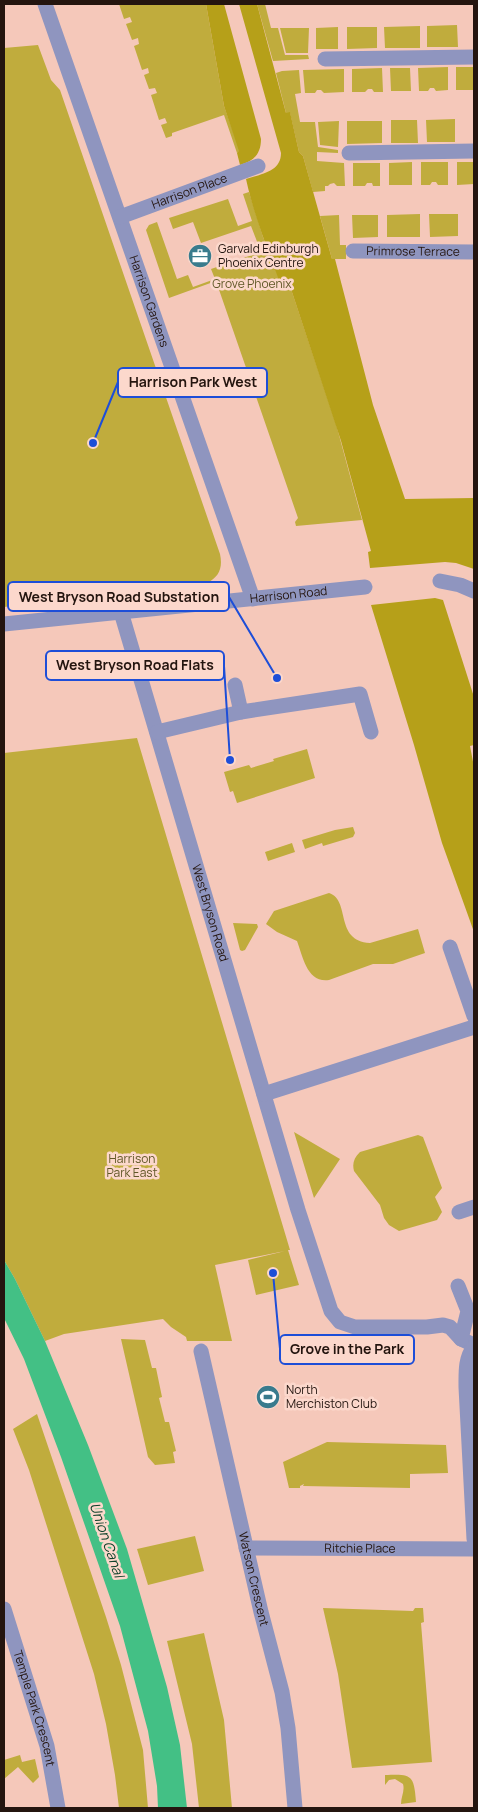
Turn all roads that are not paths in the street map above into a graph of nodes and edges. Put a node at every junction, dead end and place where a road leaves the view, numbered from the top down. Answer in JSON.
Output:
{"nodes":[{"id":1,"x":45,"y":4,"type":"edge"},
{"id":2,"x":474,"y":57,"type":"edge"},
{"id":3,"x":325,"y":59,"type":"dead end"},
{"id":4,"x":474,"y":152,"type":"edge"},
{"id":5,"x":349,"y":153,"type":"dead end"},
{"id":6,"x":258,"y":166,"type":"dead end"},
{"id":7,"x":120,"y":217,"type":"junction"},
{"id":8,"x":352,"y":251,"type":"dead end"},
{"id":9,"x":474,"y":252,"type":"edge"},
{"id":10,"x":440,"y":581,"type":"dead end"},
{"id":11,"x":365,"y":587,"type":"dead end"},
{"id":12,"x":474,"y":591,"type":"edge"},
{"id":13,"x":253,"y":599,"type":"junction"},
{"id":14,"x":121,"y":612,"type":"junction"},
{"id":15,"x":4,"y":624,"type":"edge"},
{"id":16,"x":235,"y":685,"type":"dead end"},
{"id":17,"x":241,"y":712,"type":"junction"},
{"id":18,"x":157,"y":732,"type":"junction"},
{"id":19,"x":371,"y":732,"type":"dead end"},
{"id":20,"x":450,"y":947,"type":"dead end"},
{"id":21,"x":474,"y":1016,"type":"edge"},
{"id":22,"x":474,"y":1027,"type":"edge"},
{"id":23,"x":264,"y":1094,"type":"junction"},
{"id":24,"x":474,"y":1207,"type":"edge"},
{"id":25,"x":459,"y":1212,"type":"dead end"},
{"id":26,"x":458,"y":1286,"type":"dead end"},
{"id":27,"x":470,"y":1344,"type":"edge"},
{"id":28,"x":201,"y":1351,"type":"dead end"},
{"id":29,"x":474,"y":1539,"type":"edge"},
{"id":30,"x":246,"y":1548,"type":"junction"},
{"id":31,"x":474,"y":1549,"type":"edge"},
{"id":32,"x":4,"y":1609,"type":"edge"},
{"id":33,"x":58,"y":1808,"type":"edge"},
{"id":34,"x":294,"y":1808,"type":"edge"}],
"edges":[{"from":1,"to":7,"type":"street","name":"Harrison Gardens"},
{"from":2,"to":3,"type":"street"},
{"from":4,"to":5,"type":"street"},
{"from":6,"to":7,"type":"street","name":"Harrison Place"},
{"from":7,"to":13,"type":"street","name":"Harrison Gardens"},
{"from":8,"to":9,"type":"street","name":"Primrose Terrace"},
{"from":10,"to":12,"type":"street"},
{"from":11,"to":13,"type":"street","name":"Harrison Road"},
{"from":13,"to":14,"type":"street","name":"Harrison Road"},
{"from":14,"to":15,"type":"street","name":"Harrison Road"},
{"from":14,"to":18,"type":"street","name":"West Bryson Road"},
{"from":16,"to":17,"type":"street"},
{"from":17,"to":18,"type":"street"},
{"from":17,"to":19,"type":"street"},
{"from":18,"to":23,"type":"street","name":"West Bryson Road"},
{"from":20,"to":21,"type":"street"},
{"from":22,"to":23,"type":"street"},
{"from":23,"to":27,"type":"street","name":"West Bryson Road"},
{"from":24,"to":25,"type":"street"},
{"from":26,"to":27,"type":"street"},
{"from":27,"to":29,"type":"street"},
{"from":28,"to":30,"type":"street","name":"Watson Crescent"},
{"from":30,"to":31,"type":"street","name":"Ritchie Place"},
{"from":30,"to":34,"type":"street","name":"Watson Crescent"},
{"from":32,"to":33,"type":"street","name":"Temple Park Crescent"}]}
